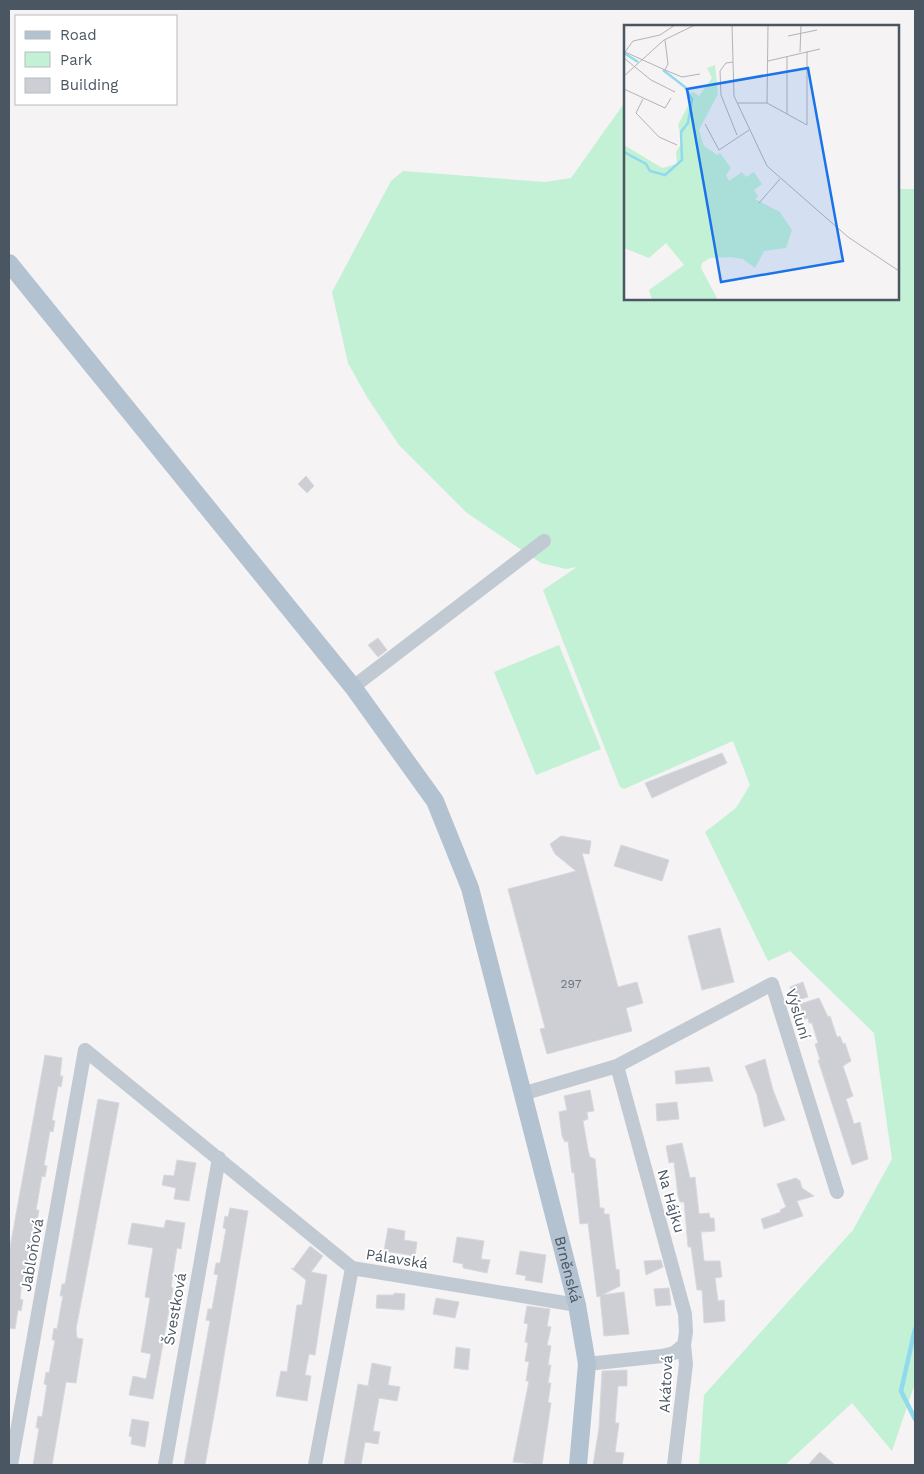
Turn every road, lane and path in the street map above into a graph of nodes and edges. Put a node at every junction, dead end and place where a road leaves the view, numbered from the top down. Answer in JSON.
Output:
{"nodes":[{"id":1,"x":9,"y":263,"type":"edge"},
{"id":2,"x":544,"y":540,"type":"dead end"},
{"id":3,"x":354,"y":687,"type":"junction"},
{"id":4,"x":616,"y":1066,"type":"junction"},
{"id":5,"x":522,"y":1094,"type":"junction"},
{"id":6,"x":219,"y":1158,"type":"junction"},
{"id":7,"x":837,"y":1192,"type":"dead end"},
{"id":8,"x":352,"y":1268,"type":"junction"},
{"id":9,"x":577,"y":1305,"type":"junction"},
{"id":10,"x":684,"y":1345,"type":"junction"},
{"id":11,"x":587,"y":1364,"type":"junction"},
{"id":12,"x":11,"y":1465,"type":"edge"},
{"id":13,"x":164,"y":1465,"type":"edge"},
{"id":14,"x":315,"y":1465,"type":"edge"},
{"id":15,"x":578,"y":1465,"type":"edge"},
{"id":16,"x":674,"y":1465,"type":"edge"}],
"edges":[{"from":1,"to":3,"type":"main road","name":"Brněnská"},
{"from":2,"to":3,"type":"street"},
{"from":3,"to":5,"type":"main road","name":"Brněnská"},
{"from":4,"to":5,"type":"street"},
{"from":4,"to":7,"type":"street","name":"Výsluní"},
{"from":4,"to":10,"type":"street","name":"Na Hájku"},
{"from":5,"to":9,"type":"main road","name":"Brněnská"},
{"from":6,"to":8,"type":"street"},
{"from":6,"to":12,"type":"street","name":"Jabloňová"},
{"from":6,"to":13,"type":"street","name":"Švestková"},
{"from":8,"to":9,"type":"street","name":"Pálavská"},
{"from":8,"to":14,"type":"street","name":"Pálavská"},
{"from":9,"to":11,"type":"main road","name":"Brněnská"},
{"from":10,"to":11,"type":"street","name":"Akátová"},
{"from":10,"to":16,"type":"street","name":"Akátová"},
{"from":11,"to":15,"type":"main road","name":"Brněnská"}]}
